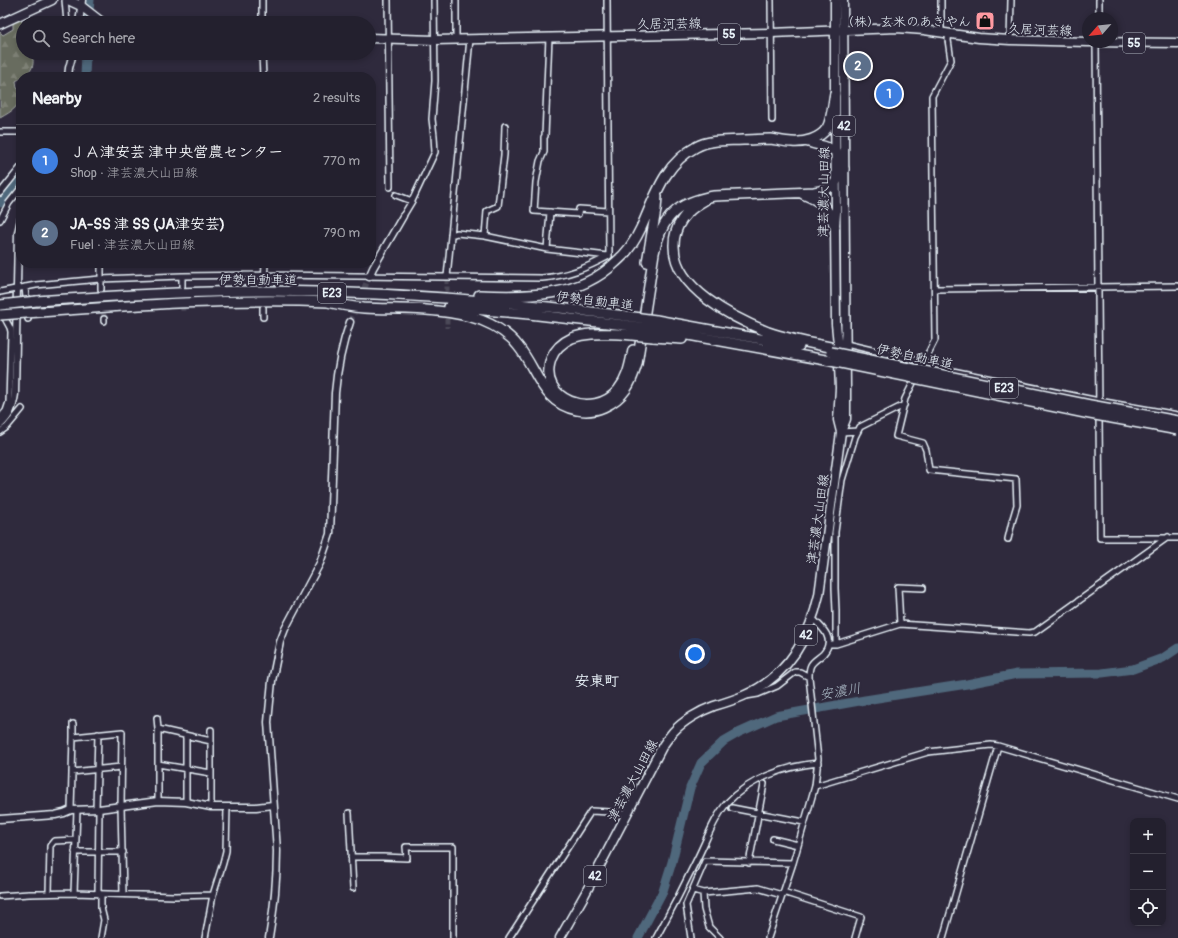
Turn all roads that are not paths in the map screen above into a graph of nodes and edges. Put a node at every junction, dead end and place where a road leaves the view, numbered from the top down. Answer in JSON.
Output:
{"nodes":[{"id":1,"x":52,"y":0,"type":"edge"},
{"id":2,"x":65,"y":0,"type":"edge"},
{"id":3,"x":68,"y":0,"type":"edge"},
{"id":4,"x":262,"y":0,"type":"edge"},
{"id":5,"x":388,"y":0,"type":"edge"},
{"id":6,"x":434,"y":0,"type":"edge"},
{"id":7,"x":456,"y":0,"type":"edge"},
{"id":8,"x":607,"y":0,"type":"edge"},
{"id":9,"x":771,"y":0,"type":"edge"},
{"id":10,"x":835,"y":0,"type":"edge"},
{"id":11,"x":843,"y":0,"type":"edge"},
{"id":12,"x":941,"y":0,"type":"edge"},
{"id":13,"x":1011,"y":0,"type":"edge"},
{"id":14,"x":1099,"y":0,"type":"edge"},
{"id":15,"x":82,"y":5,"type":"edge"},
{"id":16,"x":1099,"y":12,"type":"edge"},
{"id":17,"x":17,"y":16,"type":"edge"},
{"id":18,"x":66,"y":16,"type":"edge"},
{"id":19,"x":80,"y":16,"type":"edge"},
{"id":20,"x":94,"y":16,"type":"edge"},
{"id":21,"x":262,"y":16,"type":"edge"},
{"id":22,"x":16,"y":17,"type":"edge"},
{"id":23,"x":0,"y":24,"type":"edge"},
{"id":24,"x":839,"y":30,"type":"junction"},
{"id":25,"x":945,"y":32,"type":"junction"},
{"id":26,"x":771,"y":33,"type":"junction"},
{"id":27,"x":607,"y":36,"type":"junction"},
{"id":28,"x":549,"y":37,"type":"junction"},
{"id":29,"x":376,"y":38,"type":"edge"},
{"id":30,"x":388,"y":38,"type":"junction"},
{"id":31,"x":470,"y":39,"type":"junction"},
{"id":32,"x":434,"y":40,"type":"junction"},
{"id":33,"x":456,"y":40,"type":"junction"},
{"id":34,"x":1010,"y":40,"type":"junction"},
{"id":35,"x":1082,"y":42,"type":"edge"},
{"id":36,"x":1118,"y":42,"type":"edge"},
{"id":37,"x":1178,"y":43,"type":"edge"},
{"id":38,"x":1096,"y":48,"type":"edge"},
{"id":39,"x":71,"y":60,"type":"edge"},
{"id":40,"x":262,"y":60,"type":"edge"},
{"id":41,"x":69,"y":72,"type":"edge"},
{"id":42,"x":263,"y":72,"type":"edge"},
{"id":43,"x":835,"y":93,"type":"junction"},
{"id":44,"x":772,"y":120,"type":"dead end"},
{"id":45,"x":505,"y":126,"type":"dead end"},
{"id":46,"x":0,"y":132,"type":"edge"},
{"id":47,"x":16,"y":132,"type":"edge"},
{"id":48,"x":806,"y":141,"type":"junction"},
{"id":49,"x":836,"y":152,"type":"junction"},
{"id":50,"x":844,"y":169,"type":"junction"},
{"id":51,"x":16,"y":173,"type":"edge"},
{"id":52,"x":836,"y":183,"type":"junction"},
{"id":53,"x":390,"y":186,"type":"dead end"},
{"id":54,"x":658,"y":189,"type":"junction"},
{"id":55,"x":0,"y":193,"type":"edge"},
{"id":56,"x":800,"y":193,"type":"junction"},
{"id":57,"x":16,"y":195,"type":"edge"},
{"id":58,"x":396,"y":195,"type":"dead end"},
{"id":59,"x":714,"y":196,"type":"junction"},
{"id":60,"x":412,"y":200,"type":"junction"},
{"id":61,"x":608,"y":211,"type":"junction"},
{"id":62,"x":550,"y":212,"type":"junction"},
{"id":63,"x":403,"y":216,"type":"joint"},
{"id":64,"x":0,"y":220,"type":"edge"},
{"id":65,"x":835,"y":227,"type":"junction"},
{"id":66,"x":451,"y":235,"type":"junction"},
{"id":67,"x":485,"y":236,"type":"junction"},
{"id":68,"x":547,"y":249,"type":"junction"},
{"id":69,"x":609,"y":256,"type":"junction"},
{"id":70,"x":376,"y":263,"type":"edge"},
{"id":71,"x":17,"y":268,"type":"edge"},
{"id":72,"x":101,"y":268,"type":"edge"},
{"id":73,"x":264,"y":268,"type":"edge"},
{"id":74,"x":373,"y":268,"type":"edge"},
{"id":75,"x":265,"y":275,"type":"junction"},
{"id":76,"x":182,"y":276,"type":"junction"},
{"id":77,"x":369,"y":277,"type":"junction"},
{"id":78,"x":448,"y":277,"type":"junction"},
{"id":79,"x":100,"y":280,"type":"junction"},
{"id":80,"x":264,"y":284,"type":"dead end"},
{"id":81,"x":182,"y":286,"type":"tunnel mouth"},
{"id":82,"x":1178,"y":286,"type":"edge"},
{"id":83,"x":25,"y":287,"type":"junction"},
{"id":84,"x":1098,"y":287,"type":"junction"},
{"id":85,"x":17,"y":289,"type":"junction"},
{"id":86,"x":101,"y":289,"type":"tunnel mouth"},
{"id":87,"x":935,"y":289,"type":"junction"},
{"id":88,"x":1,"y":292,"type":"edge"},
{"id":89,"x":394,"y":295,"type":"junction"},
{"id":90,"x":323,"y":301,"type":"junction"},
{"id":91,"x":0,"y":305,"type":"edge"},
{"id":92,"x":264,"y":308,"type":"dead end"},
{"id":93,"x":0,"y":315,"type":"edge"},
{"id":94,"x":263,"y":317,"type":"dead end"},
{"id":95,"x":28,"y":319,"type":"dead end"},
{"id":96,"x":625,"y":320,"type":"junction"},
{"id":97,"x":350,"y":322,"type":"tunnel mouth"},
{"id":98,"x":655,"y":329,"type":"junction"},
{"id":99,"x":846,"y":344,"type":"junction"},
{"id":100,"x":830,"y":349,"type":"junction"},
{"id":101,"x":923,"y":362,"type":"junction"},
{"id":102,"x":1099,"y":401,"type":"junction"},
{"id":103,"x":904,"y":405,"type":"junction"},
{"id":104,"x":22,"y":409,"type":"dead end"},
{"id":105,"x":1178,"y":415,"type":"edge"},
{"id":106,"x":0,"y":418,"type":"edge"},
{"id":107,"x":1178,"y":421,"type":"edge"},
{"id":108,"x":0,"y":426,"type":"edge"},
{"id":109,"x":1178,"y":430,"type":"edge"},
{"id":110,"x":0,"y":432,"type":"edge"},
{"id":111,"x":841,"y":432,"type":"junction"},
{"id":112,"x":858,"y":432,"type":"junction"},
{"id":113,"x":831,"y":531,"type":"junction"},
{"id":114,"x":1168,"y":538,"type":"junction"},
{"id":115,"x":1178,"y":538,"type":"edge"},
{"id":116,"x":1008,"y":539,"type":"dead end"},
{"id":117,"x":923,"y":588,"type":"dead end"},
{"id":118,"x":813,"y":620,"type":"junction"},
{"id":119,"x":900,"y":624,"type":"junction"},
{"id":120,"x":836,"y":644,"type":"junction"},
{"id":121,"x":827,"y":646,"type":"junction"},
{"id":122,"x":808,"y":678,"type":"junction"},
{"id":123,"x":742,"y":697,"type":"junction"},
{"id":124,"x":157,"y":718,"type":"dead end"},
{"id":125,"x":73,"y":724,"type":"dead end"},
{"id":126,"x":158,"y":730,"type":"junction"},
{"id":127,"x":211,"y":730,"type":"dead end"},
{"id":128,"x":98,"y":734,"type":"junction"},
{"id":129,"x":186,"y":736,"type":"junction"},
{"id":130,"x":73,"y":737,"type":"junction"},
{"id":131,"x":211,"y":741,"type":"junction"},
{"id":132,"x":998,"y":746,"type":"junction"},
{"id":133,"x":818,"y":761,"type":"junction"},
{"id":134,"x":158,"y":764,"type":"junction"},
{"id":135,"x":121,"y":767,"type":"junction"},
{"id":136,"x":186,"y":769,"type":"junction"},
{"id":137,"x":96,"y":770,"type":"junction"},
{"id":138,"x":72,"y":772,"type":"junction"},
{"id":139,"x":211,"y":773,"type":"junction"},
{"id":140,"x":764,"y":784,"type":"dead end"},
{"id":141,"x":815,"y":786,"type":"junction"},
{"id":142,"x":1178,"y":799,"type":"edge"},
{"id":143,"x":158,"y":801,"type":"junction"},
{"id":144,"x":186,"y":802,"type":"junction"},
{"id":145,"x":273,"y":805,"type":"junction"},
{"id":146,"x":121,"y":806,"type":"junction"},
{"id":147,"x":211,"y":807,"type":"junction"},
{"id":148,"x":227,"y":807,"type":"junction"},
{"id":149,"x":732,"y":808,"type":"dead end"},
{"id":150,"x":97,"y":809,"type":"junction"},
{"id":151,"x":74,"y":810,"type":"junction"},
{"id":152,"x":349,"y":813,"type":"dead end"},
{"id":153,"x":627,"y":813,"type":"junction"},
{"id":154,"x":758,"y":814,"type":"junction"},
{"id":155,"x":0,"y":819,"type":"edge"},
{"id":156,"x":804,"y":822,"type":"junction"},
{"id":157,"x":773,"y":839,"type":"dead end"},
{"id":158,"x":76,"y":840,"type":"junction"},
{"id":159,"x":798,"y":845,"type":"junction"},
{"id":160,"x":75,"y":852,"type":"junction"},
{"id":161,"x":123,"y":852,"type":"junction"},
{"id":162,"x":98,"y":853,"type":"junction"},
{"id":163,"x":351,"y":857,"type":"junction"},
{"id":164,"x":749,"y":863,"type":"junction"},
{"id":165,"x":793,"y":863,"type":"junction"},
{"id":166,"x":353,"y":888,"type":"dead end"},
{"id":167,"x":693,"y":890,"type":"junction"},
{"id":168,"x":49,"y":893,"type":"junction"},
{"id":169,"x":74,"y":893,"type":"junction"},
{"id":170,"x":100,"y":893,"type":"junction"},
{"id":171,"x":703,"y":893,"type":"junction"},
{"id":172,"x":123,"y":894,"type":"junction"},
{"id":173,"x":783,"y":894,"type":"junction"},
{"id":174,"x":213,"y":895,"type":"junction"},
{"id":175,"x":0,"y":896,"type":"edge"},
{"id":176,"x":101,"y":938,"type":"edge"},
{"id":177,"x":205,"y":938,"type":"edge"},
{"id":178,"x":269,"y":938,"type":"edge"},
{"id":179,"x":453,"y":938,"type":"edge"},
{"id":180,"x":509,"y":938,"type":"edge"},
{"id":181,"x":560,"y":938,"type":"edge"},
{"id":182,"x":656,"y":938,"type":"edge"},
{"id":183,"x":691,"y":938,"type":"edge"},
{"id":184,"x":720,"y":938,"type":"edge"},
{"id":185,"x":768,"y":938,"type":"edge"},
{"id":186,"x":855,"y":938,"type":"edge"},
{"id":187,"x":943,"y":938,"type":"edge"}],
"edges":[{"from":1,"to":17,"type":"main road"},
{"from":2,"to":18,"type":"street"},
{"from":3,"to":15,"type":"main road"},
{"from":4,"to":21,"type":"street"},
{"from":5,"to":30,"type":"street"},
{"from":6,"to":32,"type":"street"},
{"from":7,"to":33,"type":"street"},
{"from":8,"to":27,"type":"street"},
{"from":9,"to":26,"type":"street"},
{"from":10,"to":24,"type":"main road","name":"津芸濃大山田線","number":"42"},
{"from":11,"to":24,"type":"main road","name":"津芸濃大山田線","number":"42"},
{"from":12,"to":25,"type":"street"},
{"from":13,"to":34,"type":"street"},
{"from":14,"to":16,"type":"street"},
{"from":15,"to":19,"type":"street"},
{"from":15,"to":20,"type":"main road"},
{"from":22,"to":23,"type":"main road"},
{"from":24,"to":25,"type":"main road","name":"久居河芸線","number":"55"},
{"from":24,"to":26,"type":"main road","name":"久居河芸線","number":"55"},
{"from":24,"to":43,"type":"main road","name":"津芸濃大山田線","number":"42"},
{"from":24,"to":50,"type":"main road","name":"津芸濃大山田線","number":"42"},
{"from":25,"to":34,"type":"main road","name":"久居河芸線","number":"55"},
{"from":25,"to":87,"type":"street"},
{"from":26,"to":27,"type":"main road","name":"久居河芸線","number":"55"},
{"from":26,"to":44,"type":"street"},
{"from":27,"to":28,"type":"main road","name":"久居河芸線","number":"55"},
{"from":27,"to":61,"type":"street"},
{"from":28,"to":31,"type":"main road","name":"久居河芸線","number":"55"},
{"from":28,"to":62,"type":"street"},
{"from":29,"to":30,"type":"main road","name":"久居河芸線","number":"55"},
{"from":30,"to":32,"type":"main road","name":"久居河芸線","number":"55"},
{"from":30,"to":53,"type":"street"},
{"from":31,"to":33,"type":"main road","name":"久居河芸線","number":"55"},
{"from":31,"to":66,"type":"street"},
{"from":32,"to":33,"type":"main road","name":"久居河芸線","number":"55"},
{"from":32,"to":60,"type":"street"},
{"from":34,"to":35,"type":"main road","name":"久居河芸線","number":"55"},
{"from":36,"to":37,"type":"main road","name":"久居河芸線","number":"55"},
{"from":38,"to":84,"type":"street"},
{"from":39,"to":41,"type":"street"},
{"from":40,"to":42,"type":"street"},
{"from":43,"to":48,"type":"highway"},
{"from":43,"to":49,"type":"main road","name":"津芸濃大山田線","number":"42"},
{"from":45,"to":67,"type":"street"},
{"from":46,"to":47,"type":"street"},
{"from":48,"to":49,"type":"highway"},
{"from":48,"to":54,"type":"highway"},
{"from":49,"to":50,"type":"highway"},
{"from":49,"to":52,"type":"main road","name":"津芸濃大山田線","number":"42"},
{"from":50,"to":52,"type":"highway"},
{"from":50,"to":99,"type":"main road","name":"津芸濃大山田線","number":"42"},
{"from":51,"to":55,"type":"street"},
{"from":52,"to":56,"type":"highway"},
{"from":52,"to":65,"type":"main road","name":"津芸濃大山田線","number":"42"},
{"from":54,"to":89,"type":"highway"},
{"from":54,"to":98,"type":"highway","bridge":true},
{"from":56,"to":59,"type":"highway"},
{"from":56,"to":65,"type":"highway"},
{"from":57,"to":64,"type":"street"},
{"from":58,"to":60,"type":"street"},
{"from":59,"to":90,"type":"highway"},
{"from":59,"to":100,"type":"highway"},
{"from":60,"to":63,"type":"street"},
{"from":61,"to":62,"type":"street"},
{"from":61,"to":69,"type":"street"},
{"from":62,"to":68,"type":"street"},
{"from":63,"to":70,"type":"street"},
{"from":65,"to":111,"type":"main road","name":"津芸濃大山田線","number":"42"},
{"from":66,"to":67,"type":"street"},
{"from":66,"to":78,"type":"street"},
{"from":67,"to":68,"type":"street"},
{"from":68,"to":69,"type":"street"},
{"from":69,"to":78,"type":"street"},
{"from":71,"to":85,"type":"street"},
{"from":72,"to":79,"type":"street"},
{"from":73,"to":75,"type":"street"},
{"from":74,"to":77,"type":"street"},
{"from":75,"to":76,"type":"street"},
{"from":75,"to":77,"type":"street"},
{"from":75,"to":80,"type":"street"},
{"from":76,"to":79,"type":"street"},
{"from":76,"to":81,"type":"street"},
{"from":77,"to":78,"type":"street"},
{"from":79,"to":83,"type":"street"},
{"from":79,"to":86,"type":"street"},
{"from":82,"to":84,"type":"street"},
{"from":83,"to":85,"type":"street"},
{"from":83,"to":95,"type":"street"},
{"from":84,"to":87,"type":"street"},
{"from":84,"to":102,"type":"street"},
{"from":85,"to":88,"type":"street"},
{"from":85,"to":108,"type":"street"},
{"from":87,"to":101,"type":"street"},
{"from":88,"to":106,"type":"street"},
{"from":89,"to":91,"type":"highway","name":"伊勢自動車道","number":"E23","bridge":true},
{"from":89,"to":96,"type":"highway","name":"伊勢自動車道","number":"E23"},
{"from":90,"to":93,"type":"highway","name":"伊勢自動車道","number":"E23","bridge":true},
{"from":90,"to":96,"type":"highway","name":"伊勢自動車道","number":"E23"},
{"from":92,"to":94,"type":"street"},
{"from":96,"to":98,"type":"highway","name":"伊勢自動車道","number":"E23","bridge":true},
{"from":97,"to":145,"type":"street"},
{"from":98,"to":100,"type":"highway","name":"伊勢自動車道","number":"E23"},
{"from":98,"to":109,"type":"highway","name":"伊勢自動車道","number":"E23","bridge":true},
{"from":99,"to":101,"type":"street"},
{"from":99,"to":111,"type":"main road","name":"津芸濃大山田線","number":"42"},
{"from":100,"to":107,"type":"highway","name":"伊勢自動車道","number":"E23","bridge":true},
{"from":101,"to":102,"type":"street"},
{"from":101,"to":103,"type":"street"},
{"from":102,"to":105,"type":"street"},
{"from":102,"to":114,"type":"street"},
{"from":103,"to":112,"type":"street"},
{"from":103,"to":116,"type":"street"},
{"from":104,"to":110,"type":"street"},
{"from":111,"to":112,"type":"street"},
{"from":111,"to":113,"type":"main road","name":"津芸濃大山田線","number":"42"},
{"from":112,"to":113,"type":"street"},
{"from":113,"to":118,"type":"main road","name":"津芸濃大山田線","number":"42"},
{"from":113,"to":120,"type":"street"},
{"from":114,"to":115,"type":"street"},
{"from":114,"to":119,"type":"street"},
{"from":117,"to":119,"type":"street"},
{"from":118,"to":121,"type":"street"},
{"from":118,"to":123,"type":"main road","name":"津芸濃大山田線","number":"42"},
{"from":119,"to":120,"type":"street"},
{"from":120,"to":121,"type":"street"},
{"from":121,"to":122,"type":"street"},
{"from":122,"to":123,"type":"street"},
{"from":122,"to":133,"type":"street"},
{"from":123,"to":153,"type":"main road","name":"津芸濃大山田線","number":"42"},
{"from":124,"to":126,"type":"street"},
{"from":125,"to":130,"type":"street"},
{"from":126,"to":129,"type":"street"},
{"from":126,"to":134,"type":"street"},
{"from":127,"to":131,"type":"street"},
{"from":128,"to":130,"type":"street"},
{"from":128,"to":135,"type":"street"},
{"from":128,"to":137,"type":"street"},
{"from":129,"to":131,"type":"street"},
{"from":129,"to":136,"type":"street"},
{"from":130,"to":138,"type":"street"},
{"from":131,"to":139,"type":"street"},
{"from":132,"to":141,"type":"street"},
{"from":132,"to":142,"type":"street"},
{"from":132,"to":187,"type":"street"},
{"from":133,"to":141,"type":"street"},
{"from":133,"to":182,"type":"street"},
{"from":134,"to":136,"type":"street"},
{"from":134,"to":143,"type":"street"},
{"from":135,"to":137,"type":"street"},
{"from":135,"to":146,"type":"street"},
{"from":136,"to":139,"type":"street"},
{"from":136,"to":144,"type":"street"},
{"from":137,"to":138,"type":"street"},
{"from":137,"to":150,"type":"street"},
{"from":138,"to":151,"type":"street"},
{"from":139,"to":147,"type":"street"},
{"from":140,"to":154,"type":"street"},
{"from":141,"to":156,"type":"street"},
{"from":143,"to":144,"type":"street"},
{"from":143,"to":146,"type":"street"},
{"from":144,"to":147,"type":"street"},
{"from":145,"to":148,"type":"street"},
{"from":145,"to":178,"type":"street"},
{"from":146,"to":150,"type":"street"},
{"from":146,"to":161,"type":"street"},
{"from":147,"to":148,"type":"street"},
{"from":148,"to":174,"type":"street"},
{"from":149,"to":154,"type":"street"},
{"from":150,"to":151,"type":"street"},
{"from":150,"to":162,"type":"street"},
{"from":151,"to":155,"type":"street"},
{"from":151,"to":158,"type":"street"},
{"from":152,"to":163,"type":"street"},
{"from":153,"to":180,"type":"street"},
{"from":153,"to":181,"type":"main road","name":"津芸濃大山田線","number":"42"},
{"from":154,"to":156,"type":"street"},
{"from":154,"to":164,"type":"street"},
{"from":156,"to":159,"type":"street"},
{"from":157,"to":159,"type":"street"},
{"from":158,"to":160,"type":"street"},
{"from":158,"to":168,"type":"street"},
{"from":159,"to":165,"type":"street"},
{"from":160,"to":162,"type":"street"},
{"from":160,"to":169,"type":"street"},
{"from":161,"to":162,"type":"street"},
{"from":161,"to":172,"type":"street"},
{"from":162,"to":170,"type":"street"},
{"from":163,"to":166,"type":"street"},
{"from":163,"to":179,"type":"street"},
{"from":164,"to":165,"type":"street"},
{"from":164,"to":167,"type":"street"},
{"from":165,"to":173,"type":"street"},
{"from":167,"to":171,"type":"street"},
{"from":167,"to":183,"type":"street"},
{"from":168,"to":169,"type":"street"},
{"from":168,"to":175,"type":"street"},
{"from":169,"to":170,"type":"street"},
{"from":170,"to":172,"type":"street"},
{"from":170,"to":176,"type":"street"},
{"from":171,"to":173,"type":"street"},
{"from":171,"to":184,"type":"street"},
{"from":172,"to":174,"type":"street"},
{"from":173,"to":185,"type":"street"},
{"from":173,"to":186,"type":"street"},
{"from":174,"to":177,"type":"street"}]}
